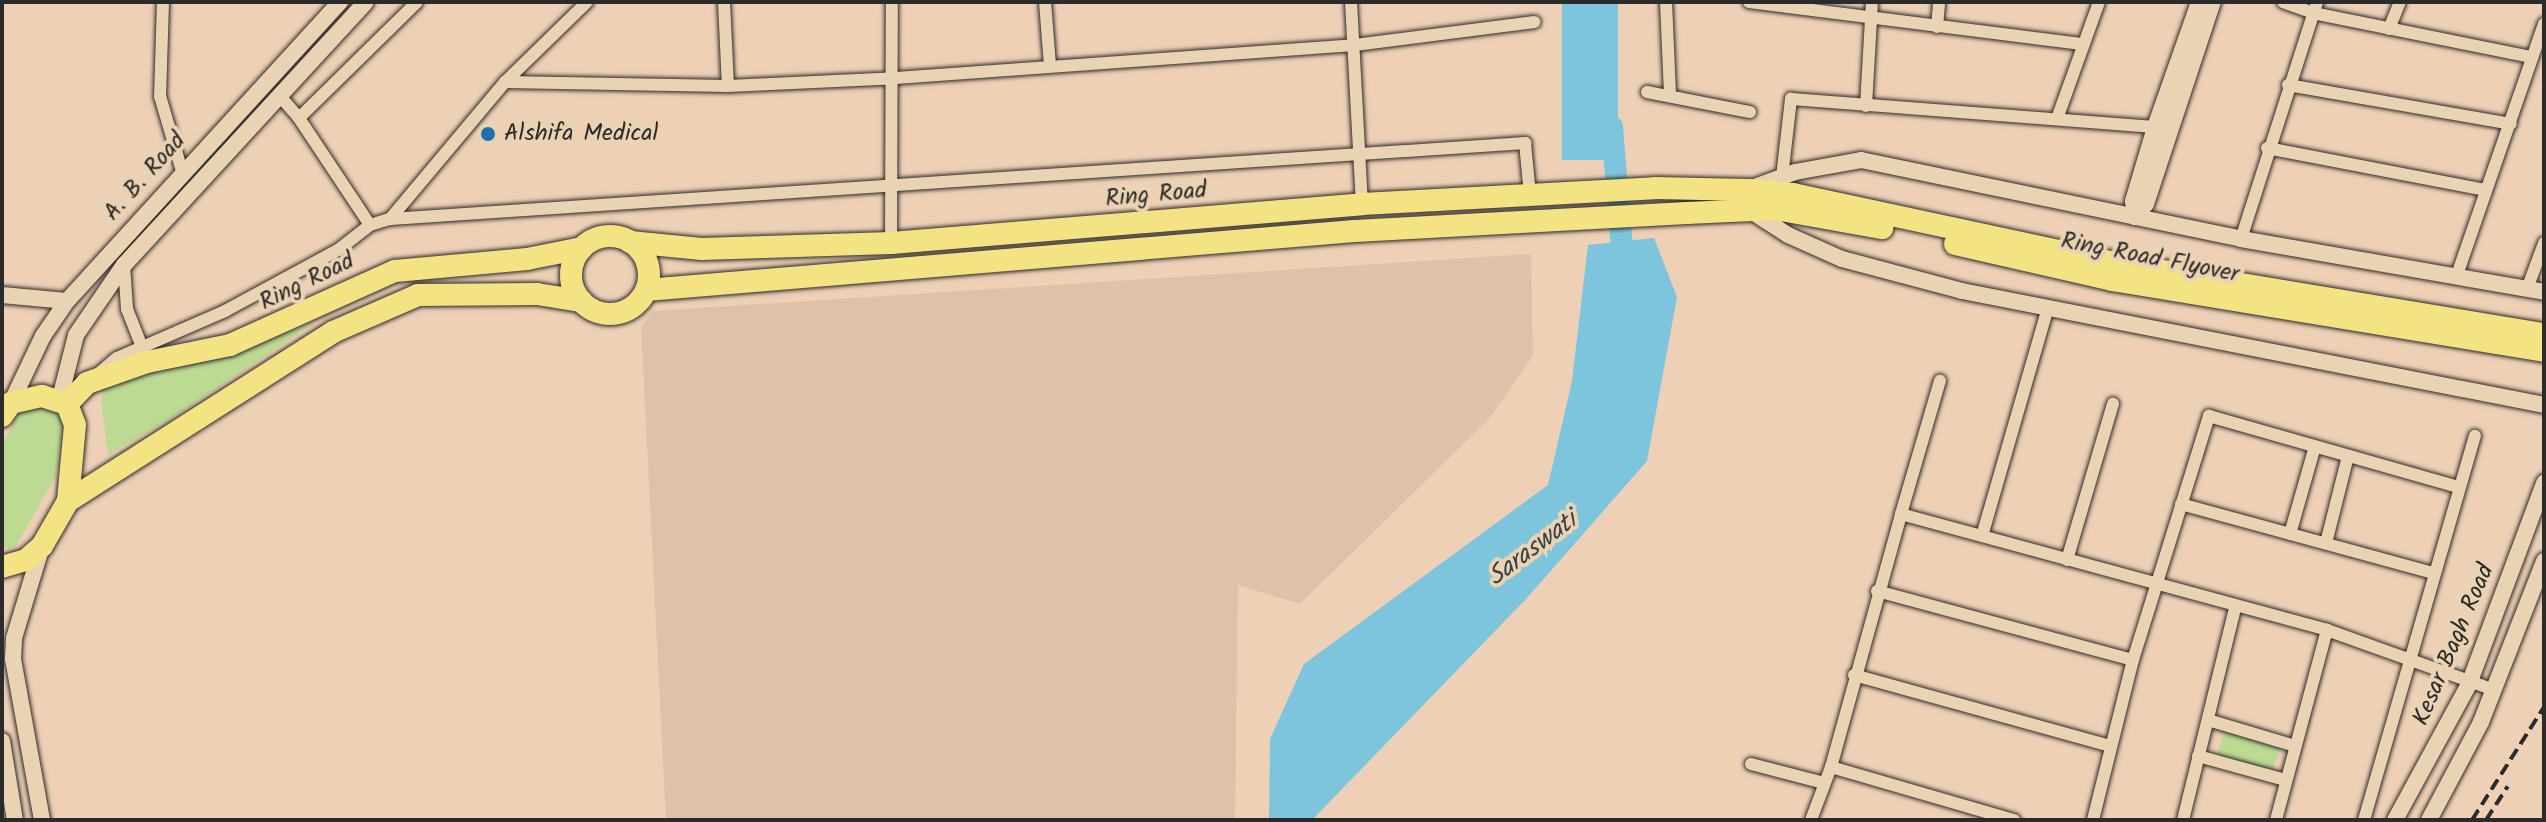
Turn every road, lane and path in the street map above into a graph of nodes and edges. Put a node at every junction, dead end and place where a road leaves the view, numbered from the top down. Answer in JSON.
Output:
{"nodes":[{"id":1,"x":163,"y":2,"type":"edge"},
{"id":2,"x":340,"y":2,"type":"edge"},
{"id":3,"x":366,"y":2,"type":"edge"},
{"id":4,"x":417,"y":2,"type":"edge"},
{"id":5,"x":587,"y":2,"type":"edge"},
{"id":6,"x":724,"y":2,"type":"edge"},
{"id":7,"x":892,"y":2,"type":"edge"},
{"id":8,"x":1045,"y":2,"type":"edge"},
{"id":9,"x":1351,"y":2,"type":"edge"},
{"id":10,"x":1666,"y":2,"type":"edge"},
{"id":11,"x":1749,"y":2,"type":"edge"},
{"id":12,"x":1872,"y":2,"type":"edge"},
{"id":13,"x":1939,"y":2,"type":"edge"},
{"id":14,"x":2099,"y":2,"type":"edge"},
{"id":15,"x":2199,"y":2,"type":"edge"},
{"id":16,"x":2213,"y":2,"type":"edge"},
{"id":17,"x":2283,"y":2,"type":"edge"},
{"id":18,"x":2400,"y":2,"type":"edge"},
{"id":19,"x":2315,"y":8,"type":"edge"},
{"id":20,"x":1871,"y":19,"type":"junction"},
{"id":21,"x":1535,"y":22,"type":"dead end"},
{"id":22,"x":2544,"y":24,"type":"edge"},
{"id":23,"x":1937,"y":27,"type":"junction"},
{"id":24,"x":2389,"y":29,"type":"junction"},
{"id":25,"x":2083,"y":44,"type":"junction"},
{"id":26,"x":1355,"y":45,"type":"junction"},
{"id":27,"x":2532,"y":57,"type":"junction"},
{"id":28,"x":1050,"y":66,"type":"junction"},
{"id":29,"x":895,"y":78,"type":"junction"},
{"id":30,"x":505,"y":82,"type":"junction"},
{"id":31,"x":2288,"y":85,"type":"junction"},
{"id":32,"x":728,"y":86,"type":"junction"},
{"id":33,"x":1647,"y":92,"type":"dead end"},
{"id":34,"x":1670,"y":94,"type":"junction"},
{"id":35,"x":279,"y":95,"type":"junction"},
{"id":36,"x":1866,"y":106,"type":"junction"},
{"id":37,"x":1750,"y":112,"type":"dead end"},
{"id":38,"x":2058,"y":116,"type":"junction"},
{"id":39,"x":299,"y":118,"type":"junction"},
{"id":40,"x":2511,"y":124,"type":"junction"},
{"id":41,"x":2155,"y":127,"type":"junction"},
{"id":42,"x":2267,"y":148,"type":"junction"},
{"id":43,"x":1362,"y":154,"type":"junction"},
{"id":44,"x":182,"y":171,"type":"junction"},
{"id":45,"x":1782,"y":177,"type":"junction"},
{"id":46,"x":890,"y":183,"type":"junction"},
{"id":47,"x":1687,"y":189,"type":"joint"},
{"id":48,"x":1748,"y":190,"type":"junction"},
{"id":49,"x":2486,"y":190,"type":"junction"},
{"id":50,"x":1530,"y":195,"type":"junction"},
{"id":51,"x":1362,"y":204,"type":"junction"},
{"id":52,"x":1748,"y":213,"type":"junction"},
{"id":53,"x":2135,"y":217,"type":"junction"},
{"id":54,"x":390,"y":219,"type":"junction"},
{"id":55,"x":370,"y":225,"type":"junction"},
{"id":56,"x":2241,"y":239,"type":"junction"},
{"id":57,"x":630,"y":242,"type":"junction"},
{"id":58,"x":891,"y":243,"type":"junction"},
{"id":59,"x":2544,"y":243,"type":"edge"},
{"id":60,"x":582,"y":248,"type":"junction"},
{"id":61,"x":124,"y":265,"type":"junction"},
{"id":62,"x":2113,"y":272,"type":"junction"},
{"id":63,"x":2457,"y":275,"type":"junction"},
{"id":64,"x":2527,"y":289,"type":"junction"},
{"id":65,"x":646,"y":290,"type":"junction"},
{"id":66,"x":2544,"y":292,"type":"edge"},
{"id":67,"x":2,"y":295,"type":"edge"},
{"id":68,"x":67,"y":301,"type":"junction"},
{"id":69,"x":581,"y":301,"type":"junction"},
{"id":70,"x":2048,"y":307,"type":"junction"},
{"id":71,"x":2335,"y":309,"type":"junction"},
{"id":72,"x":2544,"y":334,"type":"edge"},
{"id":73,"x":142,"y":347,"type":"junction"},
{"id":74,"x":2544,"y":351,"type":"edge"},
{"id":75,"x":1940,"y":381,"type":"dead end"},
{"id":76,"x":87,"y":383,"type":"junction"},
{"id":77,"x":63,"y":401,"type":"junction"},
{"id":78,"x":2113,"y":404,"type":"dead end"},
{"id":79,"x":2544,"y":405,"type":"edge"},
{"id":80,"x":5,"y":406,"type":"edge"},
{"id":81,"x":2475,"y":436,"type":"dead end"},
{"id":82,"x":2315,"y":446,"type":"junction"},
{"id":83,"x":2348,"y":456,"type":"junction"},
{"id":84,"x":2544,"y":483,"type":"edge"},
{"id":85,"x":2459,"y":487,"type":"junction"},
{"id":86,"x":68,"y":501,"type":"junction"},
{"id":87,"x":2181,"y":504,"type":"junction"},
{"id":88,"x":1901,"y":514,"type":"junction"},
{"id":89,"x":2290,"y":534,"type":"junction"},
{"id":90,"x":1982,"y":536,"type":"junction"},
{"id":91,"x":2326,"y":543,"type":"junction"},
{"id":92,"x":42,"y":546,"type":"junction"},
{"id":93,"x":2067,"y":560,"type":"junction"},
{"id":94,"x":2544,"y":561,"type":"edge"},
{"id":95,"x":2,"y":567,"type":"edge"},
{"id":96,"x":2434,"y":573,"type":"junction"},
{"id":97,"x":2157,"y":585,"type":"junction"},
{"id":98,"x":1877,"y":591,"type":"junction"},
{"id":99,"x":2235,"y":608,"type":"junction"},
{"id":100,"x":2327,"y":630,"type":"junction"},
{"id":101,"x":2411,"y":656,"type":"junction"},
{"id":102,"x":2133,"y":660,"type":"junction"},
{"id":103,"x":1854,"y":675,"type":"junction"},
{"id":104,"x":2469,"y":684,"type":"junction"},
{"id":105,"x":2495,"y":690,"type":"junction"},
{"id":106,"x":2208,"y":720,"type":"junction"},
{"id":107,"x":2,"y":741,"type":"edge"},
{"id":108,"x":2110,"y":746,"type":"junction"},
{"id":109,"x":2295,"y":746,"type":"junction"},
{"id":110,"x":2198,"y":756,"type":"junction"},
{"id":111,"x":1751,"y":764,"type":"dead end"},
{"id":112,"x":1831,"y":767,"type":"junction"},
{"id":113,"x":2285,"y":780,"type":"junction"},
{"id":114,"x":1824,"y":783,"type":"junction"},
{"id":115,"x":15,"y":820,"type":"edge"},
{"id":116,"x":42,"y":820,"type":"edge"},
{"id":117,"x":1811,"y":820,"type":"edge"},
{"id":118,"x":2014,"y":820,"type":"edge"},
{"id":119,"x":2093,"y":820,"type":"edge"},
{"id":120,"x":2183,"y":820,"type":"edge"},
{"id":121,"x":2276,"y":820,"type":"edge"},
{"id":122,"x":2364,"y":820,"type":"edge"},
{"id":123,"x":2395,"y":820,"type":"edge"},
{"id":124,"x":2429,"y":820,"type":"edge"}],
"edges":[{"from":1,"to":44,"type":"street"},
{"from":2,"to":44,"type":"street","name":"A. B. Road"},
{"from":3,"to":35,"type":"street","name":"A. B. Road"},
{"from":4,"to":39,"type":"street"},
{"from":5,"to":30,"type":"street"},
{"from":6,"to":32,"type":"street"},
{"from":7,"to":29,"type":"street"},
{"from":8,"to":28,"type":"street"},
{"from":9,"to":26,"type":"street"},
{"from":10,"to":34,"type":"street"},
{"from":11,"to":20,"type":"street"},
{"from":12,"to":20,"type":"street"},
{"from":13,"to":23,"type":"street"},
{"from":14,"to":25,"type":"street"},
{"from":15,"to":41,"type":"street"},
{"from":16,"to":53,"type":"street"},
{"from":17,"to":19,"type":"street"},
{"from":18,"to":24,"type":"street"},
{"from":19,"to":24,"type":"street"},
{"from":19,"to":31,"type":"street"},
{"from":20,"to":23,"type":"street"},
{"from":20,"to":36,"type":"street"},
{"from":21,"to":26,"type":"street"},
{"from":22,"to":27,"type":"street"},
{"from":23,"to":25,"type":"street"},
{"from":24,"to":27,"type":"street"},
{"from":25,"to":38,"type":"street"},
{"from":26,"to":28,"type":"street"},
{"from":26,"to":43,"type":"street"},
{"from":27,"to":40,"type":"street"},
{"from":28,"to":29,"type":"street"},
{"from":29,"to":32,"type":"street"},
{"from":29,"to":46,"type":"street"},
{"from":30,"to":32,"type":"street"},
{"from":30,"to":54,"type":"street"},
{"from":31,"to":40,"type":"street"},
{"from":31,"to":42,"type":"street"},
{"from":33,"to":34,"type":"street"},
{"from":34,"to":37,"type":"street"},
{"from":35,"to":39,"type":"street"},
{"from":35,"to":61,"type":"street","name":"A. B. Road"},
{"from":36,"to":38,"type":"street"},
{"from":36,"to":45,"type":"street"},
{"from":38,"to":41,"type":"street"},
{"from":39,"to":55,"type":"street"},
{"from":40,"to":49,"type":"street"},
{"from":41,"to":53,"type":"street"},
{"from":42,"to":49,"type":"street"},
{"from":42,"to":56,"type":"street"},
{"from":43,"to":46,"type":"street"},
{"from":43,"to":50,"type":"street"},
{"from":43,"to":51,"type":"street"},
{"from":44,"to":68,"type":"street","name":"A. B. Road"},
{"from":45,"to":48,"type":"street"},
{"from":45,"to":53,"type":"street"},
{"from":46,"to":54,"type":"street"},
{"from":46,"to":58,"type":"street"},
{"from":47,"to":48,"type":"highway","name":"Ring Road Flyover"},
{"from":47,"to":50,"type":"highway","name":"Ring Road"},
{"from":48,"to":52,"type":"street"},
{"from":48,"to":62,"type":"highway","name":"Ring Road Flyover"},
{"from":49,"to":63,"type":"street"},
{"from":50,"to":51,"type":"highway","name":"Ring Road"},
{"from":51,"to":58,"type":"highway","name":"Ring Road"},
{"from":52,"to":62,"type":"highway","name":"Ring Road Flyover"},
{"from":52,"to":65,"type":"highway","name":"Ring Road Flyover"},
{"from":52,"to":70,"type":"street"},
{"from":53,"to":56,"type":"street"},
{"from":54,"to":55,"type":"street"},
{"from":55,"to":73,"type":"street"},
{"from":56,"to":63,"type":"street"},
{"from":57,"to":58,"type":"highway","name":"Ring Road"},
{"from":57,"to":60,"type":"highway"},
{"from":57,"to":65,"type":"highway"},
{"from":59,"to":64,"type":"street"},
{"from":60,"to":69,"type":"highway"},
{"from":60,"to":76,"type":"highway","name":"Ring Road"},
{"from":61,"to":73,"type":"street"},
{"from":61,"to":77,"type":"street","name":"A. B. Road"},
{"from":62,"to":71,"type":"highway","name":"Ring Road Flyover"},
{"from":63,"to":64,"type":"street"},
{"from":64,"to":66,"type":"street"},
{"from":65,"to":69,"type":"highway"},
{"from":67,"to":68,"type":"street"},
{"from":68,"to":80,"type":"street","name":"A. B. Road"},
{"from":69,"to":86,"type":"highway"},
{"from":70,"to":79,"type":"street"},
{"from":70,"to":90,"type":"street"},
{"from":71,"to":72,"type":"highway","name":"Ring Road Flyover"},
{"from":71,"to":74,"type":"highway","name":"Ring Road Flyover"},
{"from":73,"to":76,"type":"street"},
{"from":75,"to":88,"type":"street"},
{"from":76,"to":77,"type":"highway","name":"Ring Road"},
{"from":77,"to":80,"type":"highway"},
{"from":77,"to":86,"type":"highway"},
{"from":78,"to":93,"type":"street"},
{"from":81,"to":85,"type":"street"},
{"from":82,"to":83,"type":"street"},
{"from":82,"to":87,"type":"street"},
{"from":82,"to":89,"type":"street"},
{"from":83,"to":85,"type":"street"},
{"from":83,"to":91,"type":"street"},
{"from":84,"to":104,"type":"street","name":"Kesar Bagh Road"},
{"from":85,"to":96,"type":"street"},
{"from":86,"to":92,"type":"highway"},
{"from":87,"to":89,"type":"street"},
{"from":87,"to":97,"type":"street"},
{"from":88,"to":90,"type":"street"},
{"from":88,"to":98,"type":"street"},
{"from":89,"to":91,"type":"street"},
{"from":90,"to":93,"type":"street"},
{"from":91,"to":96,"type":"street"},
{"from":92,"to":95,"type":"highway"},
{"from":92,"to":116,"type":"street"},
{"from":93,"to":97,"type":"street"},
{"from":94,"to":105,"type":"street"},
{"from":96,"to":101,"type":"street"},
{"from":97,"to":99,"type":"street"},
{"from":97,"to":102,"type":"street"},
{"from":98,"to":102,"type":"street"},
{"from":98,"to":103,"type":"street"},
{"from":99,"to":100,"type":"street"},
{"from":99,"to":106,"type":"street"},
{"from":100,"to":101,"type":"street"},
{"from":100,"to":109,"type":"street"},
{"from":101,"to":104,"type":"street"},
{"from":101,"to":122,"type":"street"},
{"from":102,"to":108,"type":"street"},
{"from":103,"to":108,"type":"street"},
{"from":103,"to":112,"type":"street"},
{"from":104,"to":105,"type":"street"},
{"from":104,"to":123,"type":"street","name":"Kesar Bagh Road"},
{"from":105,"to":124,"type":"street"},
{"from":106,"to":109,"type":"street"},
{"from":106,"to":110,"type":"street"},
{"from":107,"to":115,"type":"street"},
{"from":108,"to":119,"type":"street"},
{"from":109,"to":113,"type":"street"},
{"from":110,"to":113,"type":"street"},
{"from":110,"to":120,"type":"street"},
{"from":111,"to":114,"type":"street"},
{"from":112,"to":114,"type":"street"},
{"from":112,"to":118,"type":"street"},
{"from":113,"to":121,"type":"street"},
{"from":114,"to":117,"type":"street"}]}
